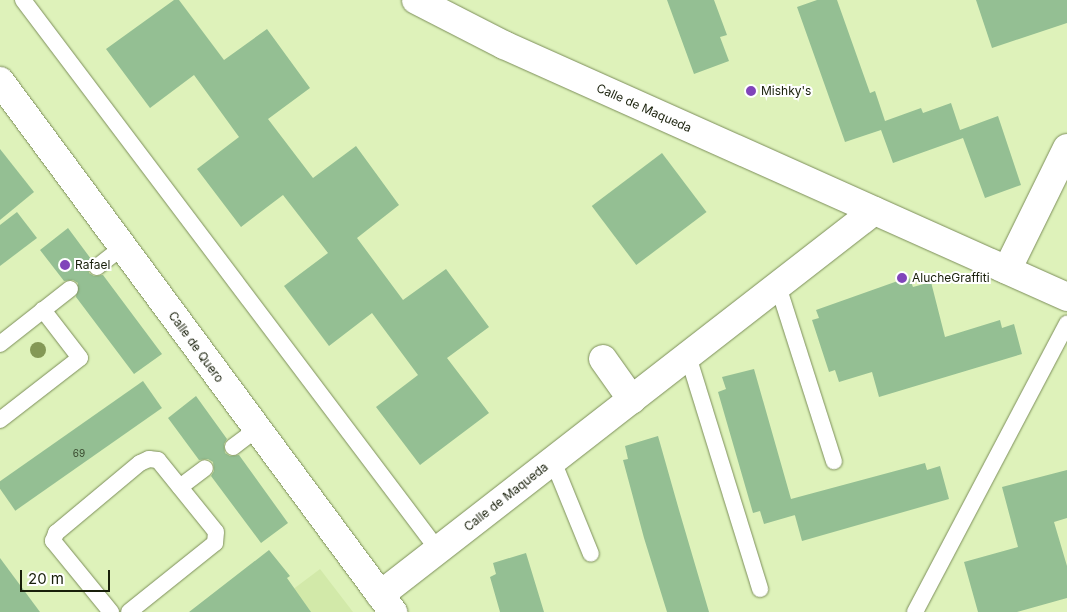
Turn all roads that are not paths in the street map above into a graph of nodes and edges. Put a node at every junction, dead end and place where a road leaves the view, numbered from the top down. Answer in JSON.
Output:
{"nodes":[{"id":1,"x":23,"y":0,"type":"edge"},
{"id":2,"x":416,"y":0,"type":"edge"},
{"id":3,"x":5,"y":97,"type":"edge"},
{"id":4,"x":1067,"y":148,"type":"edge"},
{"id":5,"x":874,"y":211,"type":"junction"},
{"id":6,"x":123,"y":247,"type":"junction"},
{"id":7,"x":97,"y":267,"type":"dead end"},
{"id":8,"x":1007,"y":270,"type":"junction"},
{"id":9,"x":778,"y":286,"type":"junction"},
{"id":10,"x":70,"y":289,"type":"dead end"},
{"id":11,"x":1067,"y":297,"type":"edge"},
{"id":12,"x":43,"y":310,"type":"junction"},
{"id":13,"x":1067,"y":324,"type":"edge"},
{"id":14,"x":0,"y":344,"type":"edge"},
{"id":15,"x":688,"y":356,"type":"junction"},
{"id":16,"x":603,"y":359,"type":"dead end"},
{"id":17,"x":632,"y":400,"type":"junction"},
{"id":18,"x":0,"y":420,"type":"edge"},
{"id":19,"x":257,"y":429,"type":"junction"},
{"id":20,"x":233,"y":447,"type":"dead end"},
{"id":21,"x":553,"y":461,"type":"junction"},
{"id":22,"x":834,"y":462,"type":"dead end"},
{"id":23,"x":205,"y":468,"type":"dead end"},
{"id":24,"x":180,"y":487,"type":"junction"},
{"id":25,"x":438,"y":550,"type":"junction"},
{"id":26,"x":591,"y":554,"type":"dead end"},
{"id":27,"x":760,"y":589,"type":"dead end"},
{"id":28,"x":387,"y":603,"type":"edge"},
{"id":29,"x":111,"y":612,"type":"edge"},
{"id":30,"x":129,"y":612,"type":"edge"},
{"id":31,"x":915,"y":612,"type":"edge"}],
"edges":[{"from":1,"to":25,"type":"lane"},
{"from":2,"to":5,"type":"street","name":"Calle de Maqueda"},
{"from":3,"to":6,"type":"street","name":"Calle de Quero"},
{"from":4,"to":8,"type":"street"},
{"from":5,"to":8,"type":"street","name":"Calle de Maqueda"},
{"from":5,"to":9,"type":"street","name":"Calle de Maqueda"},
{"from":6,"to":7,"type":"lane"},
{"from":6,"to":19,"type":"street","name":"Calle de Quero"},
{"from":8,"to":11,"type":"street","name":"Calle de Maqueda"},
{"from":9,"to":15,"type":"street","name":"Calle de Maqueda"},
{"from":9,"to":22,"type":"lane"},
{"from":10,"to":12,"type":"lane"},
{"from":12,"to":14,"type":"lane"},
{"from":12,"to":18,"type":"lane"},
{"from":13,"to":31,"type":"lane"},
{"from":15,"to":17,"type":"street","name":"Calle de Maqueda"},
{"from":15,"to":27,"type":"lane"},
{"from":16,"to":17,"type":"street"},
{"from":17,"to":21,"type":"street","name":"Calle de Maqueda"},
{"from":19,"to":20,"type":"lane"},
{"from":19,"to":28,"type":"street","name":"Calle de Quero"},
{"from":21,"to":25,"type":"street","name":"Calle de Maqueda"},
{"from":21,"to":26,"type":"lane"},
{"from":23,"to":24,"type":"lane"},
{"from":24,"to":29,"type":"lane"},
{"from":24,"to":30,"type":"lane"},
{"from":25,"to":28,"type":"street","name":"Calle de Maqueda"}]}
